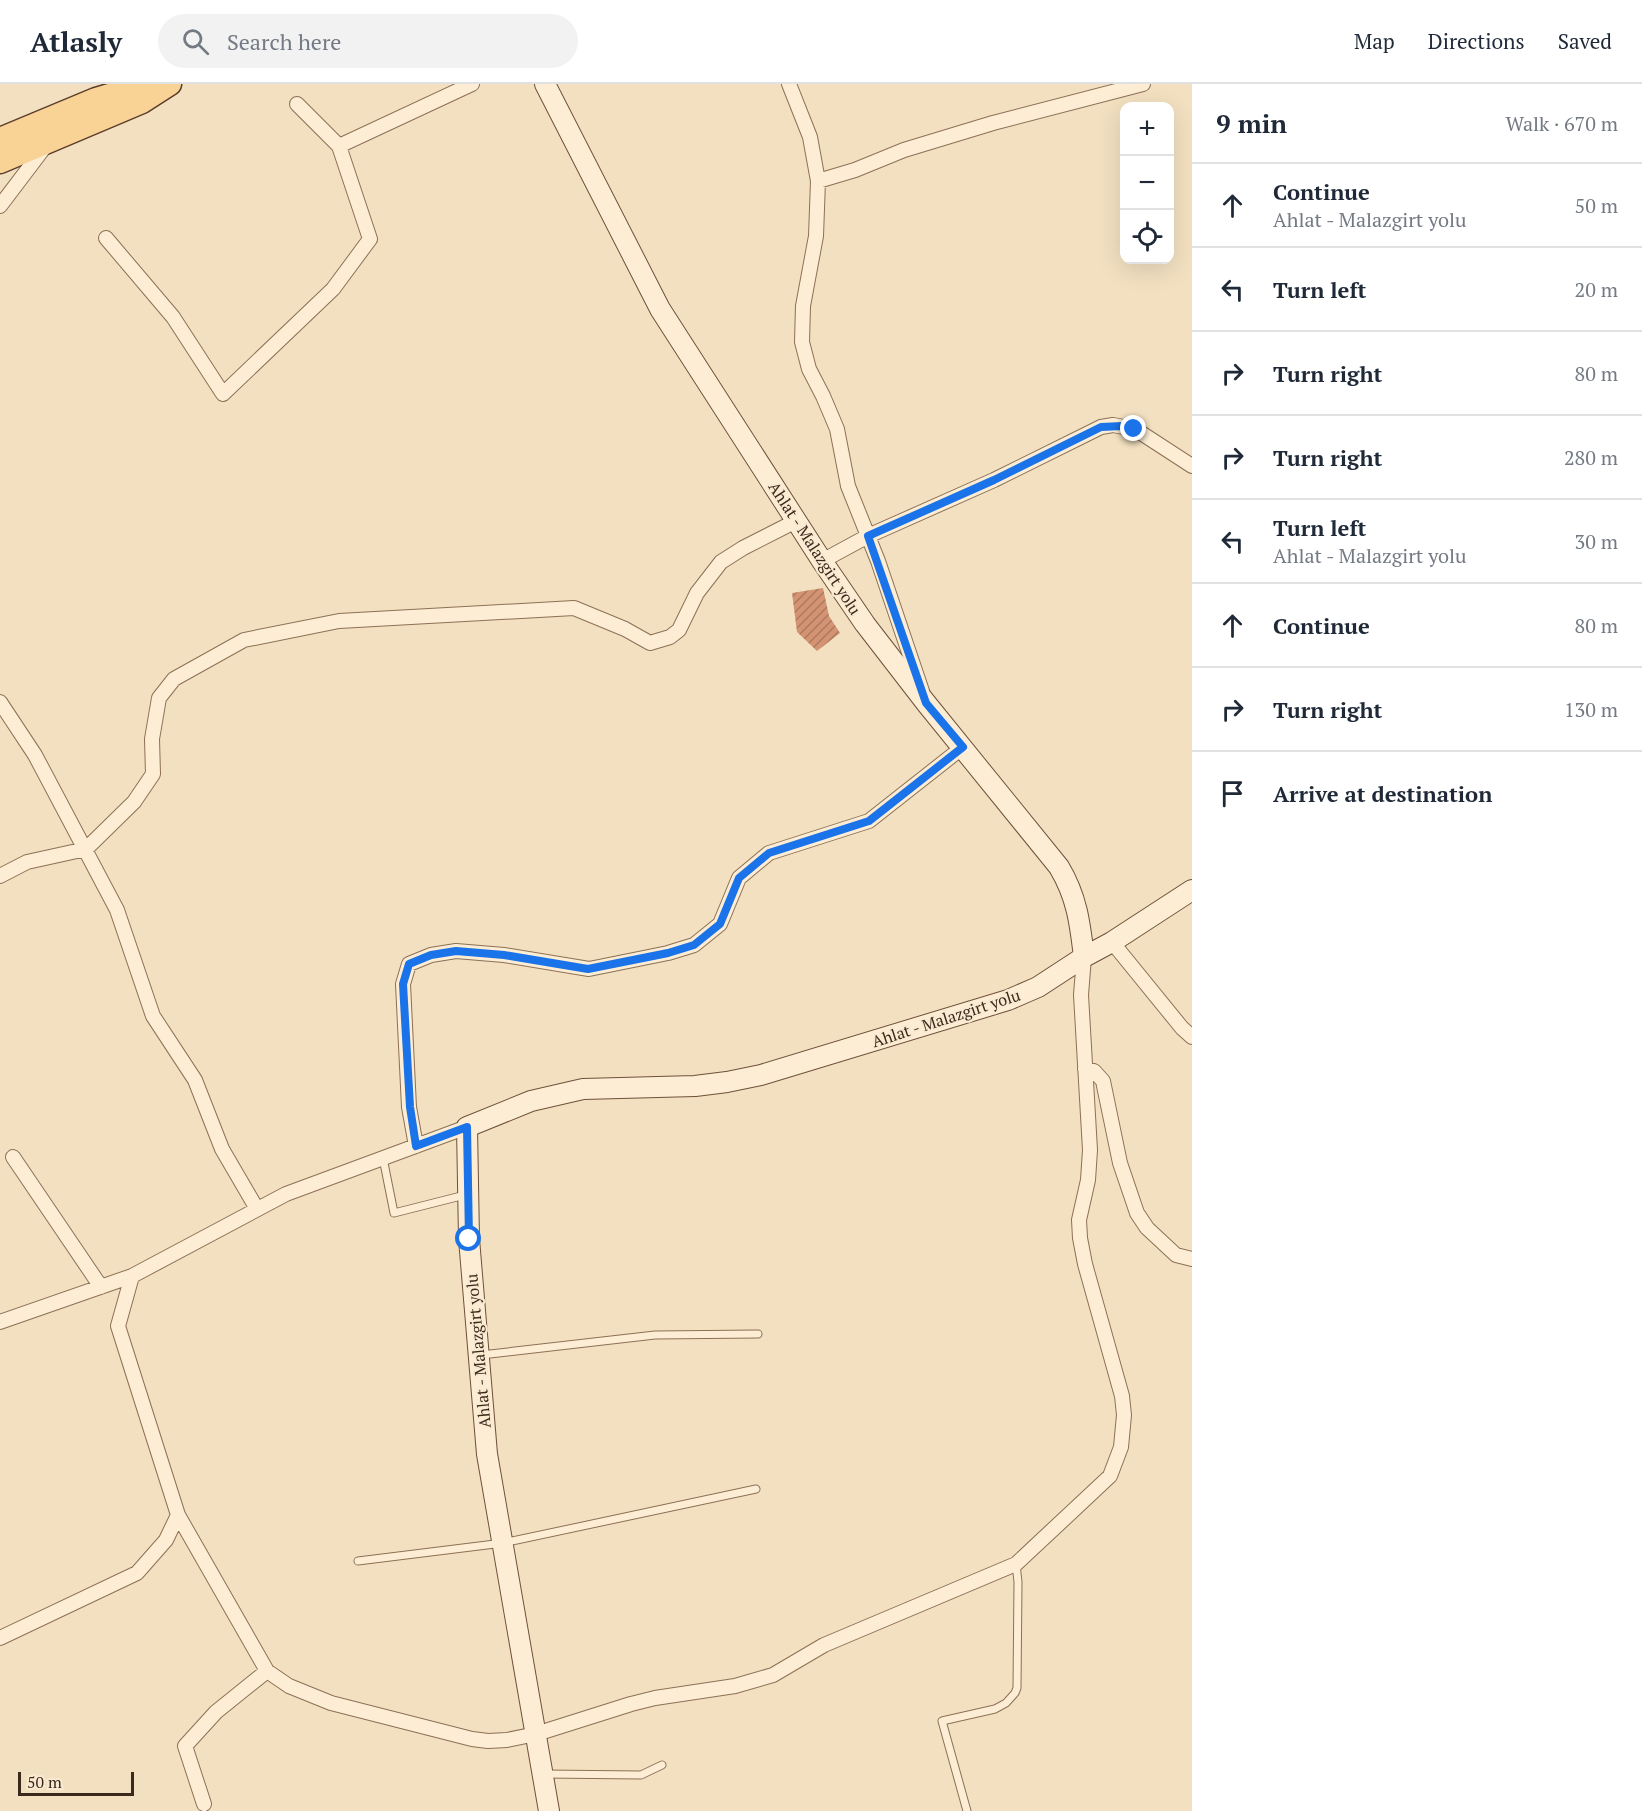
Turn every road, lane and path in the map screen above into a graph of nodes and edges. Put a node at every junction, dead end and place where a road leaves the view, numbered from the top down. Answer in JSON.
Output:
{"nodes":[{"id":1,"x":146,"y":84,"type":"edge"},
{"id":2,"x":170,"y":84,"type":"edge"},
{"id":3,"x":472,"y":84,"type":"edge"},
{"id":4,"x":545,"y":84,"type":"edge"},
{"id":5,"x":789,"y":84,"type":"edge"},
{"id":6,"x":1143,"y":84,"type":"edge"},
{"id":7,"x":297,"y":104,"type":"dead end"},
{"id":8,"x":54,"y":117,"type":"junction"},
{"id":9,"x":0,"y":139,"type":"edge"},
{"id":10,"x":50,"y":141,"type":"junction"},
{"id":11,"x":339,"y":146,"type":"junction"},
{"id":12,"x":0,"y":162,"type":"edge"},
{"id":13,"x":818,"y":181,"type":"junction"},
{"id":14,"x":0,"y":206,"type":"edge"},
{"id":15,"x":106,"y":238,"type":"dead end"},
{"id":16,"x":1192,"y":466,"type":"edge"},
{"id":17,"x":796,"y":521,"type":"junction"},
{"id":18,"x":868,"y":536,"type":"junction"},
{"id":19,"x":822,"y":561,"type":"junction"},
{"id":20,"x":0,"y":702,"type":"edge"},
{"id":21,"x":926,"y":703,"type":"junction"},
{"id":22,"x":963,"y":747,"type":"junction"},
{"id":23,"x":86,"y":849,"type":"junction"},
{"id":24,"x":0,"y":876,"type":"edge"},
{"id":25,"x":1192,"y":890,"type":"edge"},
{"id":26,"x":1112,"y":942,"type":"junction"},
{"id":27,"x":1084,"y":957,"type":"junction"},
{"id":28,"x":1192,"y":1037,"type":"edge"},
{"id":29,"x":1085,"y":1069,"type":"junction"},
{"id":30,"x":467,"y":1127,"type":"junction"},
{"id":31,"x":416,"y":1146,"type":"junction"},
{"id":32,"x":12,"y":1157,"type":"dead end"},
{"id":33,"x":383,"y":1158,"type":"junction"},
{"id":34,"x":466,"y":1194,"type":"junction"},
{"id":35,"x":257,"y":1209,"type":"junction"},
{"id":36,"x":1192,"y":1259,"type":"edge"},
{"id":37,"x":132,"y":1276,"type":"junction"},
{"id":38,"x":101,"y":1287,"type":"junction"},
{"id":39,"x":0,"y":1322,"type":"edge"},
{"id":40,"x":758,"y":1334,"type":"dead end"},
{"id":41,"x":479,"y":1356,"type":"junction"},
{"id":42,"x":756,"y":1488,"type":"dead end"},
{"id":43,"x":178,"y":1515,"type":"junction"},
{"id":44,"x":503,"y":1543,"type":"junction"},
{"id":45,"x":358,"y":1562,"type":"dead end"},
{"id":46,"x":1016,"y":1564,"type":"junction"},
{"id":47,"x":0,"y":1638,"type":"edge"},
{"id":48,"x":267,"y":1671,"type":"junction"},
{"id":49,"x":536,"y":1734,"type":"junction"},
{"id":50,"x":662,"y":1765,"type":"dead end"},
{"id":51,"x":544,"y":1774,"type":"junction"},
{"id":52,"x":204,"y":1804,"type":"dead end"},
{"id":53,"x":549,"y":1811,"type":"edge"},
{"id":54,"x":967,"y":1811,"type":"edge"}],
"edges":[{"from":1,"to":8,"type":"main road"},
{"from":2,"to":10,"type":"main road"},
{"from":3,"to":11,"type":"street"},
{"from":4,"to":17,"type":"main road","name":"Ahlat - Malazgirt yolu"},
{"from":5,"to":13,"type":"street"},
{"from":6,"to":13,"type":"street"},
{"from":7,"to":11,"type":"street"},
{"from":8,"to":9,"type":"main road"},
{"from":8,"to":10,"type":"street"},
{"from":10,"to":12,"type":"main road"},
{"from":10,"to":14,"type":"street"},
{"from":11,"to":15,"type":"street"},
{"from":13,"to":18,"type":"street"},
{"from":16,"to":18,"type":"street"},
{"from":17,"to":19,"type":"main road","name":"Ahlat - Malazgirt yolu"},
{"from":17,"to":23,"type":"street"},
{"from":18,"to":19,"type":"street"},
{"from":18,"to":21,"type":"street"},
{"from":19,"to":21,"type":"main road","name":"Ahlat - Malazgirt yolu"},
{"from":20,"to":23,"type":"street"},
{"from":21,"to":22,"type":"main road","name":"Ahlat - Malazgirt yolu"},
{"from":22,"to":27,"type":"main road","name":"Ahlat - Malazgirt yolu"},
{"from":22,"to":31,"type":"street"},
{"from":23,"to":24,"type":"street"},
{"from":23,"to":35,"type":"street"},
{"from":25,"to":26,"type":"main road"},
{"from":26,"to":27,"type":"main road"},
{"from":26,"to":28,"type":"street"},
{"from":27,"to":29,"type":"street"},
{"from":27,"to":30,"type":"main road","name":"Ahlat - Malazgirt yolu"},
{"from":29,"to":36,"type":"street"},
{"from":29,"to":46,"type":"street"},
{"from":30,"to":31,"type":"street"},
{"from":30,"to":34,"type":"main road","name":"Ahlat - Malazgirt yolu"},
{"from":31,"to":33,"type":"street"},
{"from":32,"to":38,"type":"street"},
{"from":33,"to":34,"type":"lane"},
{"from":33,"to":35,"type":"street"},
{"from":34,"to":41,"type":"main road","name":"Ahlat - Malazgirt yolu"},
{"from":35,"to":37,"type":"street"},
{"from":37,"to":38,"type":"street"},
{"from":37,"to":43,"type":"street"},
{"from":38,"to":39,"type":"street"},
{"from":40,"to":41,"type":"lane"},
{"from":41,"to":44,"type":"main road","name":"Ahlat - Malazgirt yolu"},
{"from":42,"to":44,"type":"lane"},
{"from":43,"to":47,"type":"street"},
{"from":43,"to":48,"type":"street"},
{"from":44,"to":45,"type":"lane"},
{"from":44,"to":49,"type":"main road","name":"Ahlat - Malazgirt yolu"},
{"from":46,"to":49,"type":"street"},
{"from":46,"to":54,"type":"lane"},
{"from":48,"to":49,"type":"street"},
{"from":48,"to":52,"type":"street"},
{"from":49,"to":51,"type":"main road","name":"Ahlat - Malazgirt yolu"},
{"from":50,"to":51,"type":"lane"},
{"from":51,"to":53,"type":"main road","name":"Ahlat - Malazgirt yolu"}]}
